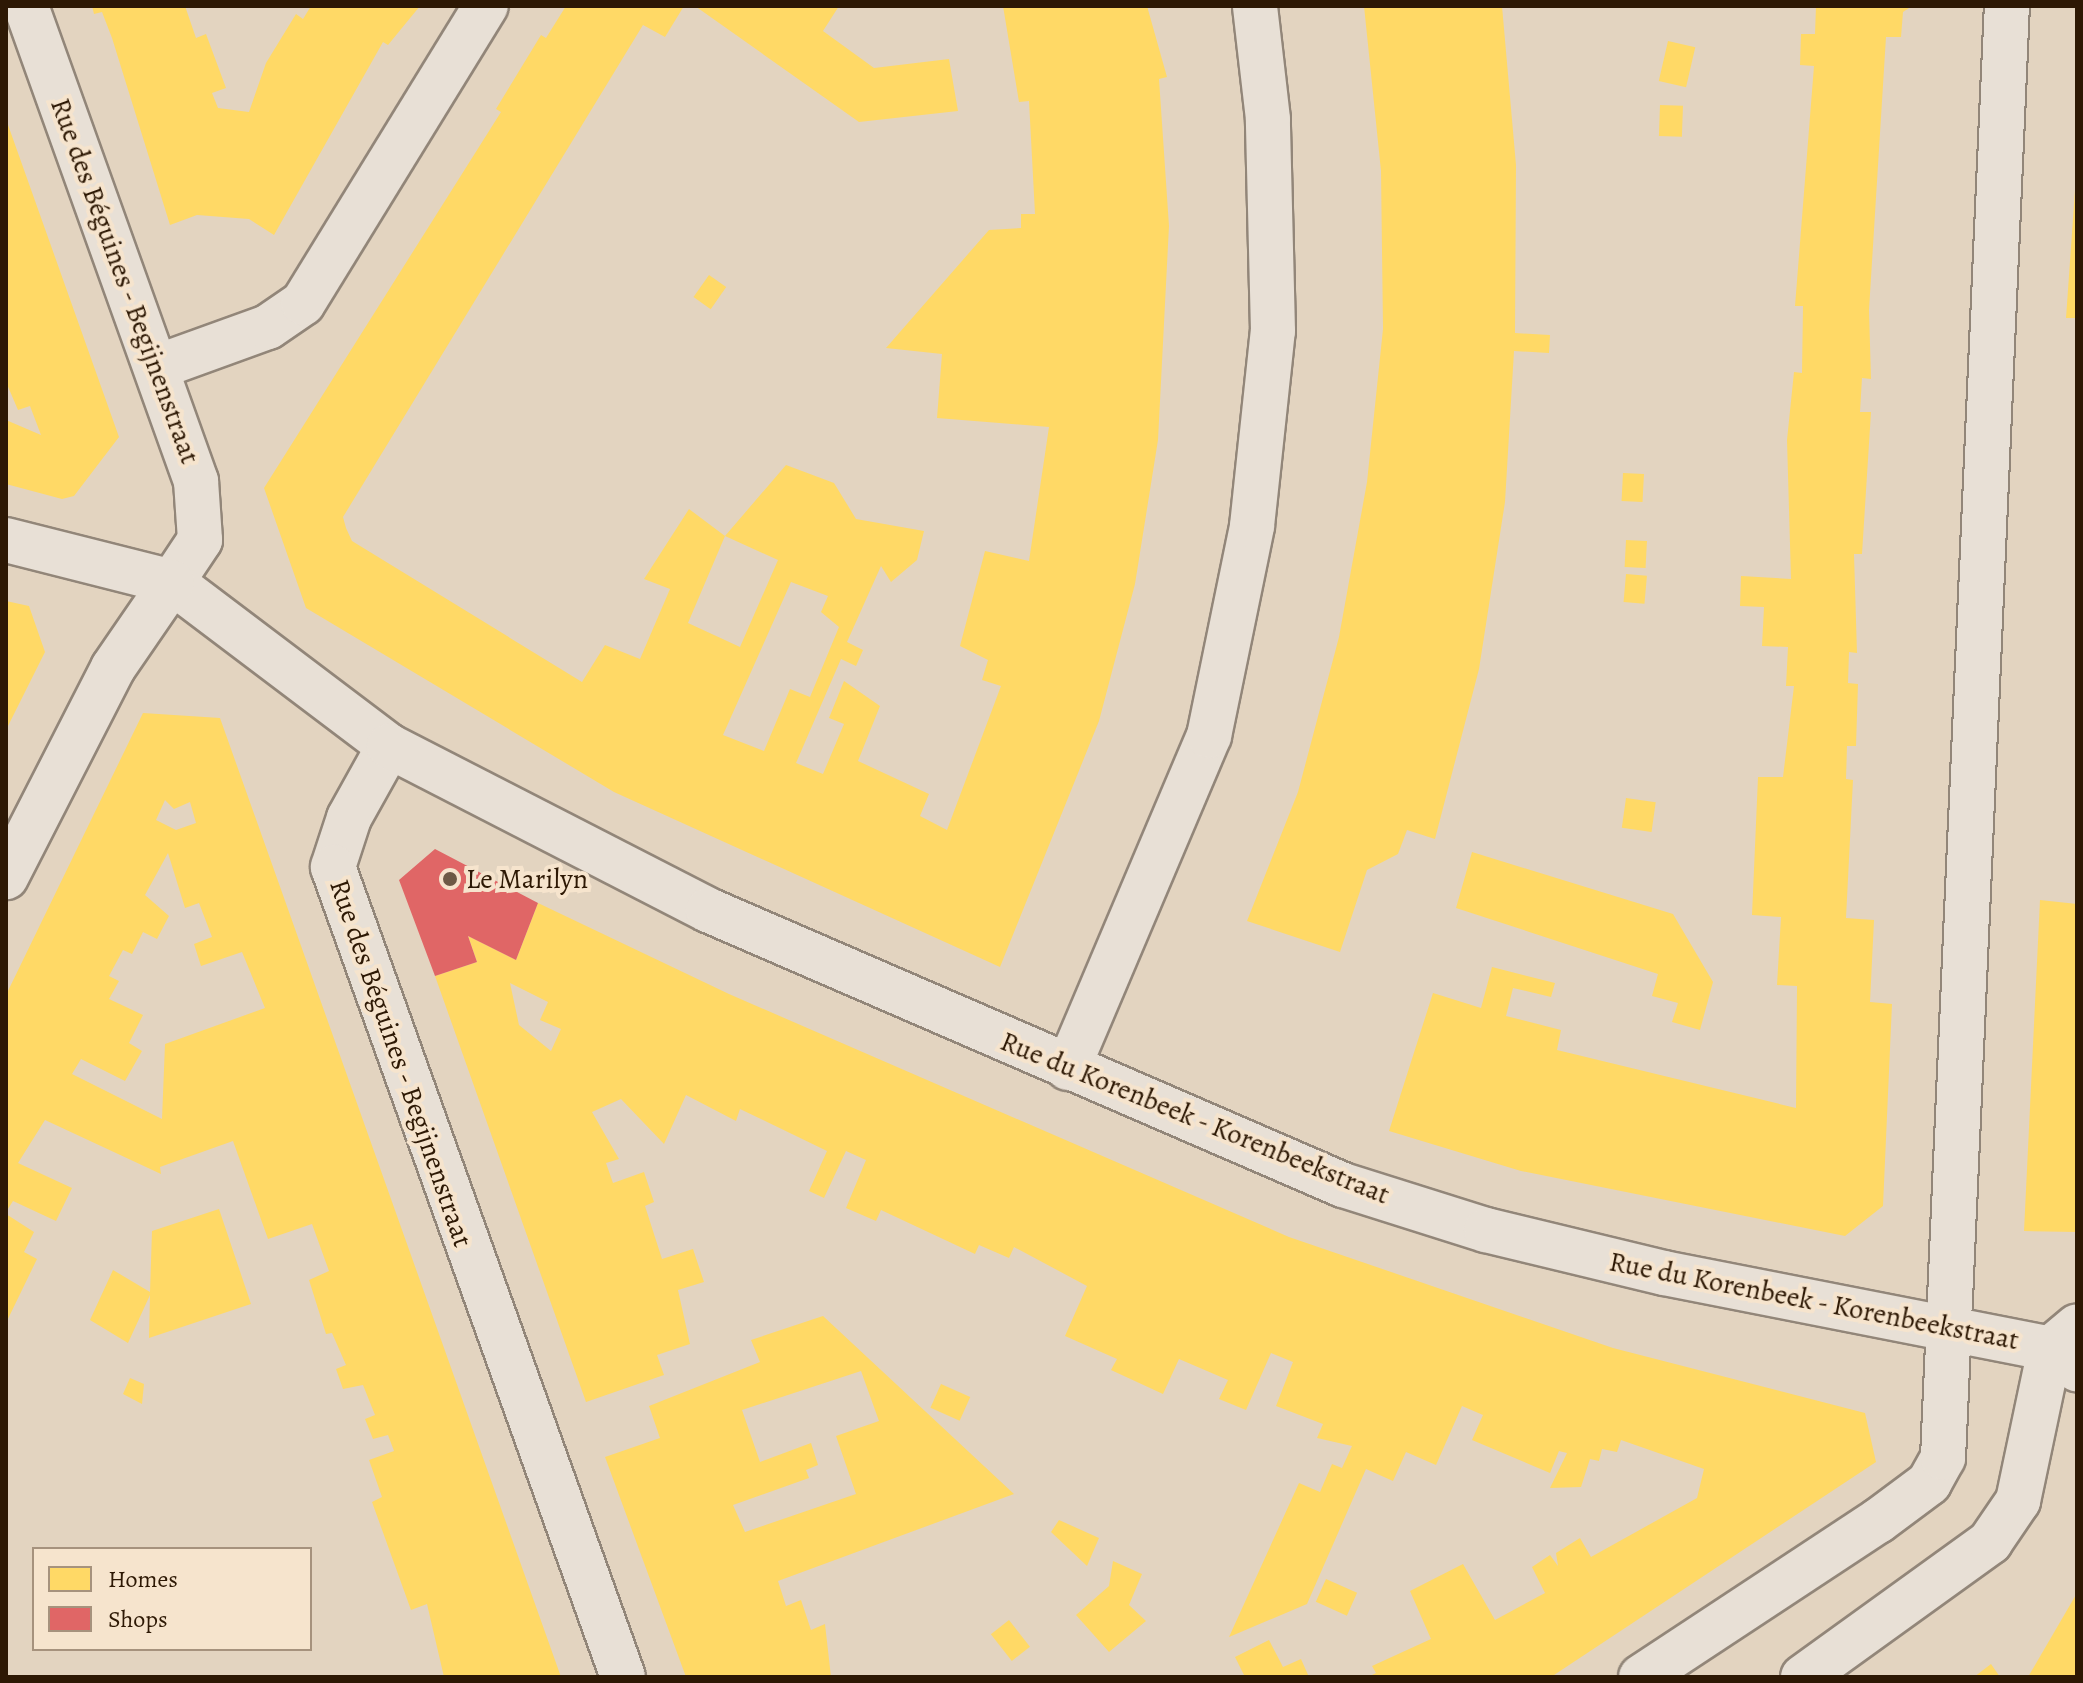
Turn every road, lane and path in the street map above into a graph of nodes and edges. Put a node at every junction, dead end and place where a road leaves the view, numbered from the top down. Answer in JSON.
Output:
{"nodes":[{"id":1,"x":26,"y":6,"type":"edge"},
{"id":2,"x":486,"y":6,"type":"edge"},
{"id":3,"x":1255,"y":6,"type":"edge"},
{"id":4,"x":2007,"y":6,"type":"edge"},
{"id":5,"x":160,"y":366,"type":"junction"},
{"id":6,"x":6,"y":540,"type":"edge"},
{"id":7,"x":172,"y":582,"type":"junction"},
{"id":8,"x":389,"y":746,"type":"junction"},
{"id":9,"x":6,"y":877,"type":"edge"},
{"id":10,"x":1068,"y":1068,"type":"junction"},
{"id":11,"x":1948,"y":1328,"type":"junction"},
{"id":12,"x":2068,"y":1348,"type":"edge"},
{"id":13,"x":623,"y":1677,"type":"edge"},
{"id":14,"x":1641,"y":1677,"type":"edge"},
{"id":15,"x":1803,"y":1677,"type":"edge"}],
"edges":[{"from":1,"to":5,"type":"street","name":"Rue des Béguines - Begijnenstraat"},
{"from":2,"to":5,"type":"street"},
{"from":3,"to":10,"type":"street"},
{"from":4,"to":11,"type":"street"},
{"from":5,"to":7,"type":"street","name":"Rue des Béguines - Begijnenstraat"},
{"from":6,"to":7,"type":"street"},
{"from":7,"to":8,"type":"street"},
{"from":7,"to":9,"type":"street","name":"Rue des Béguines - Begijnenstraat"},
{"from":8,"to":10,"type":"street","name":"Rue du Korenbeek - Korenbeekstraat"},
{"from":8,"to":13,"type":"street","name":"Rue des Béguines - Begijnenstraat"},
{"from":10,"to":11,"type":"street","name":"Rue du Korenbeek - Korenbeekstraat"},
{"from":11,"to":12,"type":"street","name":"Rue du Korenbeek - Korenbeekstraat"},
{"from":11,"to":14,"type":"street"},
{"from":12,"to":15,"type":"street"}]}
